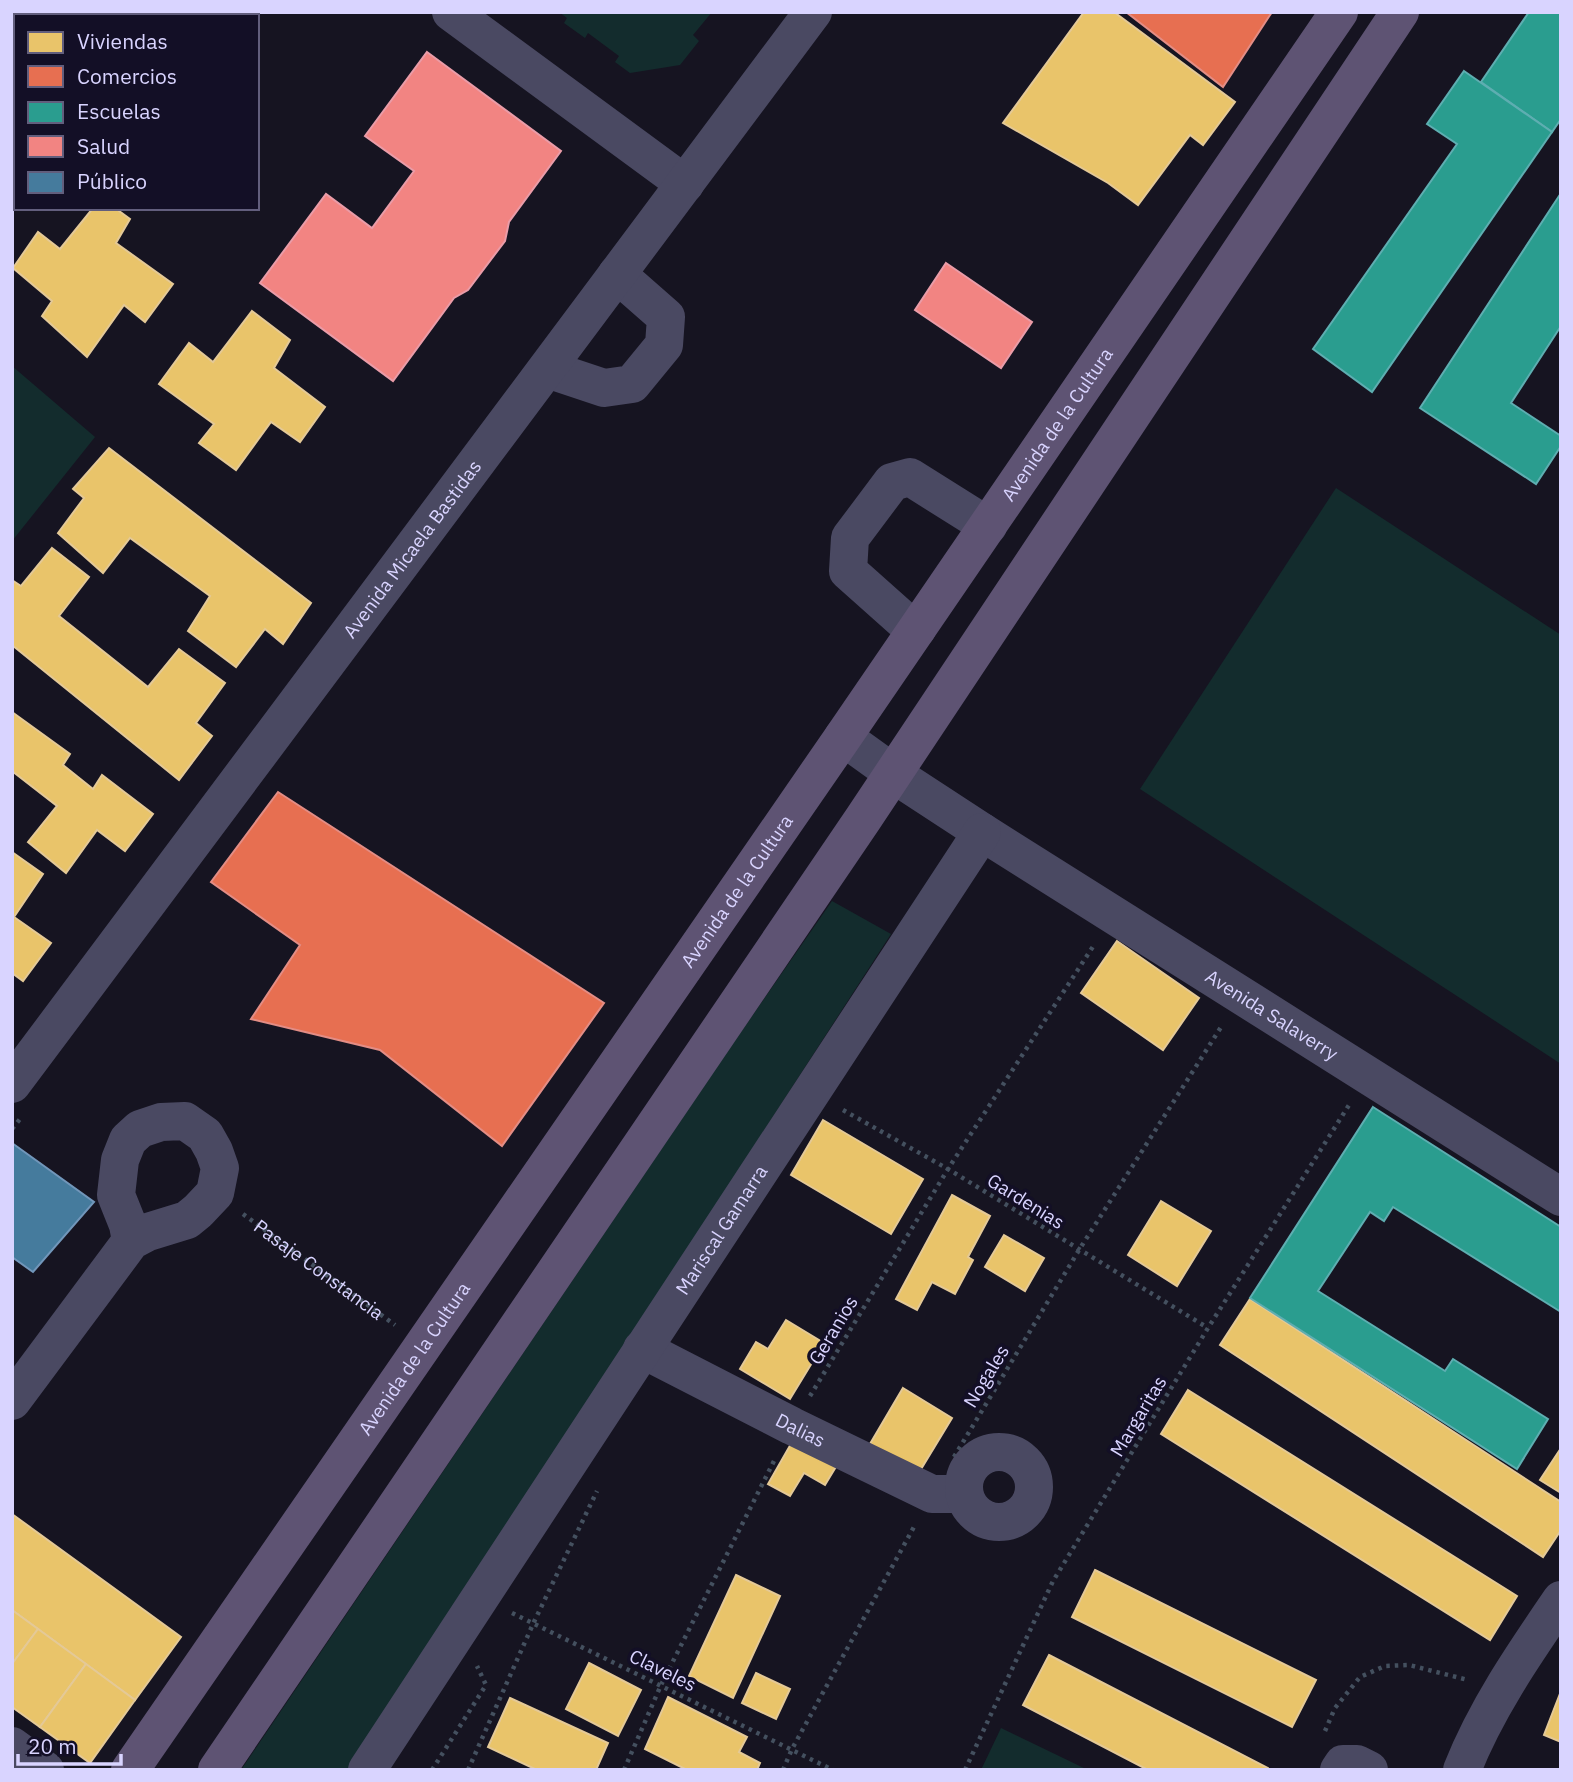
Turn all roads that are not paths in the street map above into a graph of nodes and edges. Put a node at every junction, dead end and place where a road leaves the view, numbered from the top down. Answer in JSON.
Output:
{"nodes":[{"id":1,"x":451,"y":12,"type":"edge"},
{"id":2,"x":813,"y":12,"type":"edge"},
{"id":3,"x":1339,"y":12,"type":"edge"},
{"id":4,"x":1400,"y":12,"type":"edge"},
{"id":5,"x":685,"y":184,"type":"junction"},
{"id":6,"x":617,"y":274,"type":"junction"},
{"id":7,"x":547,"y":369,"type":"junction"},
{"id":8,"x":988,"y":526,"type":"junction"},
{"id":9,"x":917,"y":629,"type":"junction"},
{"id":10,"x":843,"y":737,"type":"junction"},
{"id":11,"x":894,"y":773,"type":"junction"},
{"id":12,"x":982,"y":832,"type":"junction"},
{"id":13,"x":12,"y":1084,"type":"edge"},
{"id":14,"x":1561,"y":1197,"type":"edge"},
{"id":15,"x":131,"y":1241,"type":"junction"},
{"id":16,"x":642,"y":1349,"type":"junction"},
{"id":17,"x":12,"y":1401,"type":"edge"},
{"id":18,"x":948,"y":1494,"type":"road end"},
{"id":19,"x":1561,"y":1600,"type":"edge"},
{"id":20,"x":12,"y":1746,"type":"edge"},
{"id":21,"x":45,"y":1770,"type":"edge"},
{"id":22,"x":130,"y":1770,"type":"edge"},
{"id":23,"x":216,"y":1770,"type":"edge"},
{"id":24,"x":368,"y":1770,"type":"edge"},
{"id":25,"x":1339,"y":1770,"type":"edge"},
{"id":26,"x":1369,"y":1770,"type":"edge"},
{"id":27,"x":1462,"y":1770,"type":"edge"}],
"edges":[{"from":1,"to":5,"type":"street"},
{"from":2,"to":5,"type":"street","name":"Avenida Micaela Bastidas"},
{"from":3,"to":8,"type":"main road","name":"Avenida de la Cultura"},
{"from":4,"to":11,"type":"main road"},
{"from":5,"to":6,"type":"street","name":"Avenida Micaela Bastidas"},
{"from":6,"to":7,"type":"street","name":"Avenida Micaela Bastidas"},
{"from":6,"to":7,"type":"street"},
{"from":7,"to":13,"type":"street","name":"Avenida Micaela Bastidas"},
{"from":8,"to":9,"type":"main road","name":"Avenida de la Cultura"},
{"from":8,"to":9,"type":"street"},
{"from":9,"to":10,"type":"main road","name":"Avenida de la Cultura"},
{"from":10,"to":11,"type":"street"},
{"from":10,"to":22,"type":"main road","name":"Avenida de la Cultura"},
{"from":11,"to":12,"type":"street"},
{"from":11,"to":23,"type":"main road"},
{"from":12,"to":14,"type":"street","name":"Avenida Salaverry"},
{"from":12,"to":16,"type":"street","name":"Mariscal Gamarra"},
{"from":15,"to":15,"type":"street"},
{"from":15,"to":17,"type":"street"},
{"from":16,"to":18,"type":"street","name":"Dalias"},
{"from":16,"to":24,"type":"street","name":"Mariscal Gamarra"},
{"from":19,"to":27,"type":"street"},
{"from":20,"to":21,"type":"street"},
{"from":25,"to":26,"type":"street"}]}
